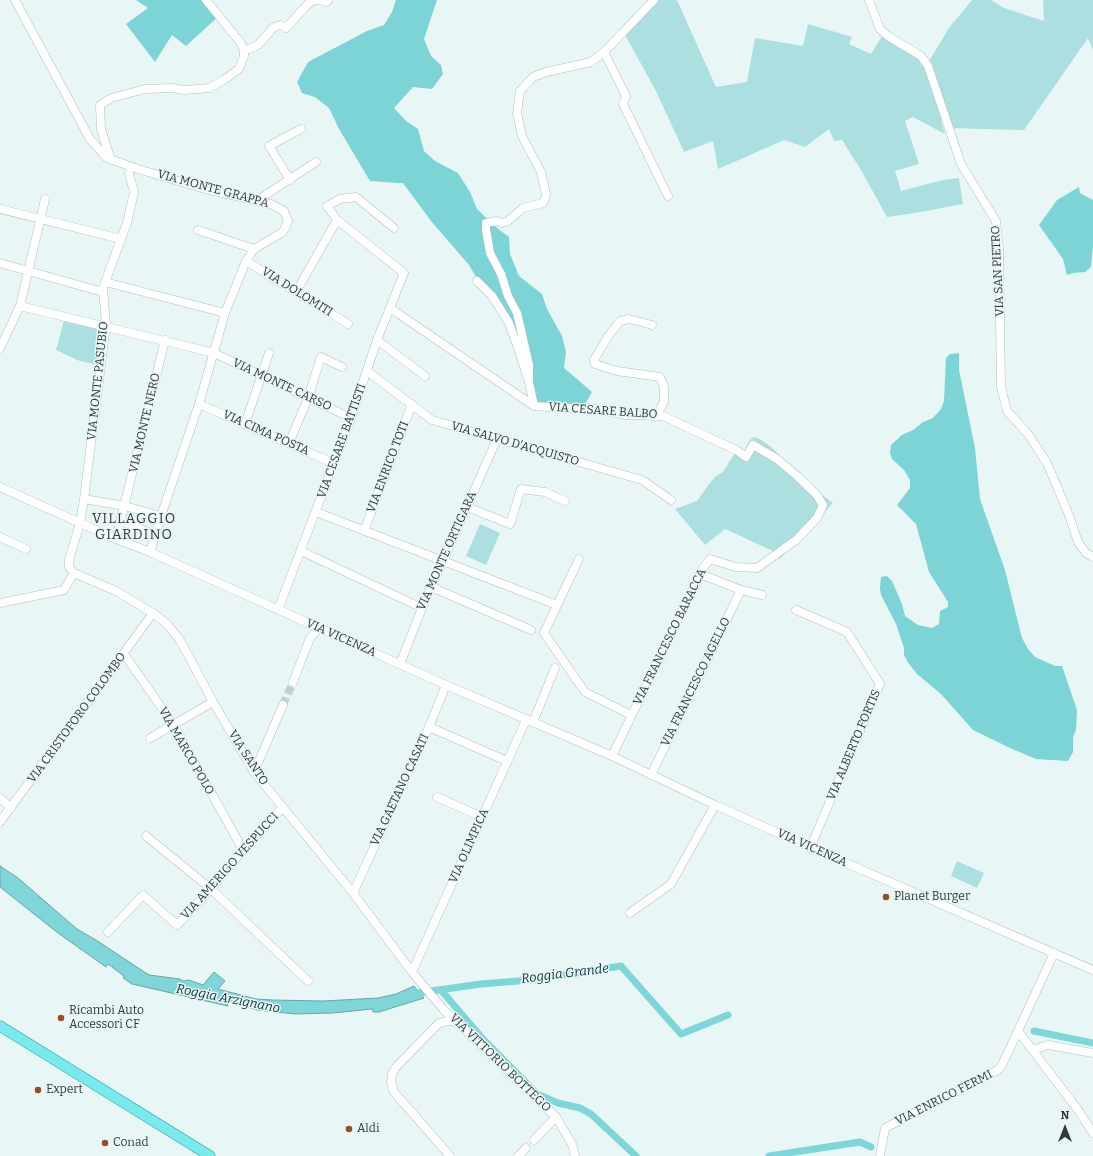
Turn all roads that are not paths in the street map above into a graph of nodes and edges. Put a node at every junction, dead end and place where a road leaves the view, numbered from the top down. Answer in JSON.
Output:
{"nodes":[{"id":1,"x":15,"y":0,"type":"edge"},
{"id":2,"x":206,"y":0,"type":"edge"},
{"id":3,"x":318,"y":0,"type":"edge"},
{"id":4,"x":328,"y":0,"type":"edge"},
{"id":5,"x":654,"y":0,"type":"edge"},
{"id":6,"x":869,"y":0,"type":"edge"},
{"id":7,"x":244,"y":50,"type":"junction"},
{"id":8,"x":604,"y":52,"type":"junction"},
{"id":9,"x":301,"y":129,"type":"dead end"},
{"id":10,"x":111,"y":160,"type":"junction"},
{"id":11,"x":316,"y":162,"type":"dead end"},
{"id":12,"x":128,"y":173,"type":"dead end"},
{"id":13,"x":290,"y":180,"type":"junction"},
{"id":14,"x":668,"y":196,"type":"dead end"},
{"id":15,"x":45,"y":199,"type":"dead end"},
{"id":16,"x":258,"y":200,"type":"junction"},
{"id":17,"x":0,"y":208,"type":"edge"},
{"id":18,"x":41,"y":219,"type":"junction"},
{"id":19,"x":337,"y":220,"type":"junction"},
{"id":20,"x":394,"y":228,"type":"dead end"},
{"id":21,"x":198,"y":230,"type":"dead end"},
{"id":22,"x":121,"y":239,"type":"junction"},
{"id":23,"x":254,"y":249,"type":"junction"},
{"id":24,"x":246,"y":261,"type":"junction"},
{"id":25,"x":0,"y":263,"type":"edge"},
{"id":26,"x":28,"y":271,"type":"junction"},
{"id":27,"x":476,"y":281,"type":"dead end"},
{"id":28,"x":105,"y":282,"type":"junction"},
{"id":29,"x":103,"y":292,"type":"junction"},
{"id":30,"x":296,"y":292,"type":"junction"},
{"id":31,"x":20,"y":306,"type":"junction"},
{"id":32,"x":390,"y":308,"type":"junction"},
{"id":33,"x":225,"y":313,"type":"junction"},
{"id":34,"x":348,"y":324,"type":"dead end"},
{"id":35,"x":652,"y":325,"type":"dead end"},
{"id":36,"x":106,"y":326,"type":"junction"},
{"id":37,"x":165,"y":340,"type":"junction"},
{"id":38,"x":377,"y":340,"type":"junction"},
{"id":39,"x":0,"y":348,"type":"edge"},
{"id":40,"x":214,"y":353,"type":"junction"},
{"id":41,"x":269,"y":353,"type":"dead end"},
{"id":42,"x":342,"y":367,"type":"dead end"},
{"id":43,"x":368,"y":371,"type":"junction"},
{"id":44,"x":262,"y":376,"type":"junction"},
{"id":45,"x":425,"y":376,"type":"dead end"},
{"id":46,"x":529,"y":382,"type":"junction"},
{"id":47,"x":308,"y":398,"type":"junction"},
{"id":48,"x":199,"y":404,"type":"junction"},
{"id":49,"x":412,"y":404,"type":"junction"},
{"id":50,"x":534,"y":406,"type":"junction"},
{"id":51,"x":656,"y":416,"type":"junction"},
{"id":52,"x":351,"y":418,"type":"junction"},
{"id":53,"x":245,"y":424,"type":"junction"},
{"id":54,"x":497,"y":439,"type":"junction"},
{"id":55,"x":289,"y":444,"type":"junction"},
{"id":56,"x":736,"y":450,"type":"joint"},
{"id":57,"x":333,"y":463,"type":"junction"},
{"id":58,"x":0,"y":487,"type":"edge"},
{"id":59,"x":84,"y":499,"type":"junction"},
{"id":60,"x":671,"y":500,"type":"dead end"},
{"id":61,"x":564,"y":501,"type":"dead end"},
{"id":62,"x":125,"y":506,"type":"junction"},
{"id":63,"x":467,"y":507,"type":"junction"},
{"id":64,"x":316,"y":512,"type":"junction"},
{"id":65,"x":161,"y":516,"type":"junction"},
{"id":66,"x":121,"y":520,"type":"junction"},
{"id":67,"x":80,"y":522,"type":"junction"},
{"id":68,"x":364,"y":531,"type":"junction"},
{"id":69,"x":155,"y":535,"type":"junction"},
{"id":70,"x":0,"y":537,"type":"edge"},
{"id":71,"x":116,"y":539,"type":"junction"},
{"id":72,"x":26,"y":549,"type":"dead end"},
{"id":73,"x":301,"y":551,"type":"junction"},
{"id":74,"x":150,"y":552,"type":"junction"},
{"id":75,"x":1093,"y":557,"type":"edge"},
{"id":76,"x":579,"y":559,"type":"dead end"},
{"id":77,"x":443,"y":561,"type":"junction"},
{"id":78,"x":74,"y":573,"type":"junction"},
{"id":79,"x":700,"y":574,"type":"junction"},
{"id":80,"x":431,"y":587,"type":"junction"},
{"id":81,"x":742,"y":590,"type":"junction"},
{"id":82,"x":762,"y":595,"type":"dead end"},
{"id":83,"x":0,"y":603,"type":"edge"},
{"id":84,"x":558,"y":605,"type":"junction"},
{"id":85,"x":422,"y":608,"type":"junction"},
{"id":86,"x":278,"y":610,"type":"junction"},
{"id":87,"x":796,"y":610,"type":"dead end"},
{"id":88,"x":153,"y":613,"type":"junction"},
{"id":89,"x":319,"y":628,"type":"junction"},
{"id":90,"x":531,"y":630,"type":"dead end"},
{"id":91,"x":124,"y":654,"type":"junction"},
{"id":92,"x":400,"y":664,"type":"junction"},
{"id":93,"x":555,"y":668,"type":"dead end"},
{"id":94,"x":293,"y":682,"type":"tunnel mouth"},
{"id":95,"x":446,"y":685,"type":"junction"},
{"id":96,"x":213,"y":702,"type":"junction"},
{"id":97,"x":283,"y":705,"type":"tunnel mouth"},
{"id":98,"x":631,"y":715,"type":"junction"},
{"id":99,"x":529,"y":721,"type":"junction"},
{"id":100,"x":173,"y":724,"type":"junction"},
{"id":101,"x":429,"y":727,"type":"junction"},
{"id":102,"x":150,"y":738,"type":"dead end"},
{"id":103,"x":612,"y":756,"type":"junction"},
{"id":104,"x":507,"y":761,"type":"junction"},
{"id":105,"x":254,"y":772,"type":"junction"},
{"id":106,"x":651,"y":775,"type":"junction"},
{"id":107,"x":437,"y":797,"type":"dead end"},
{"id":108,"x":0,"y":798,"type":"edge"},
{"id":109,"x":715,"y":805,"type":"junction"},
{"id":110,"x":283,"y":807,"type":"junction"},
{"id":111,"x":11,"y":808,"type":"junction"},
{"id":112,"x":482,"y":817,"type":"junction"},
{"id":113,"x":0,"y":822,"type":"edge"},
{"id":114,"x":146,"y":836,"type":"dead end"},
{"id":115,"x":810,"y":848,"type":"junction"},
{"id":116,"x":243,"y":850,"type":"junction"},
{"id":117,"x":211,"y":889,"type":"junction"},
{"id":118,"x":353,"y":893,"type":"junction"},
{"id":119,"x":630,"y":913,"type":"dead end"},
{"id":120,"x":108,"y":932,"type":"dead end"},
{"id":121,"x":1054,"y":953,"type":"junction"},
{"id":122,"x":1093,"y":970,"type":"edge"},
{"id":123,"x":412,"y":972,"type":"junction"},
{"id":124,"x":308,"y":981,"type":"dead end"},
{"id":125,"x":443,"y":1009,"type":"junction"},
{"id":126,"x":458,"y":1022,"type":"junction"},
{"id":127,"x":439,"y":1023,"type":"junction"},
{"id":128,"x":0,"y":1026,"type":"edge"},
{"id":129,"x":1018,"y":1031,"type":"junction"},
{"id":130,"x":1033,"y":1050,"type":"junction"},
{"id":131,"x":1093,"y":1053,"type":"edge"},
{"id":132,"x":556,"y":1117,"type":"junction"},
{"id":133,"x":1093,"y":1133,"type":"edge"},
{"id":134,"x":534,"y":1140,"type":"dead end"},
{"id":135,"x":526,"y":1148,"type":"dead end"},
{"id":136,"x":210,"y":1156,"type":"edge"},
{"id":137,"x":450,"y":1156,"type":"edge"},
{"id":138,"x":518,"y":1156,"type":"edge"},
{"id":139,"x":575,"y":1156,"type":"edge"},
{"id":140,"x":880,"y":1156,"type":"edge"}],
"edges":[{"from":1,"to":10,"type":"street","name":"VIA MONTE GRAPPA"},
{"from":2,"to":7,"type":"street"},
{"from":3,"to":4,"type":"street"},
{"from":3,"to":7,"type":"street"},
{"from":5,"to":8,"type":"street"},
{"from":6,"to":75,"type":"street","name":"VIA SAN PIETRO"},
{"from":7,"to":10,"type":"street"},
{"from":8,"to":14,"type":"street"},
{"from":8,"to":46,"type":"street"},
{"from":9,"to":13,"type":"street"},
{"from":10,"to":16,"type":"street","name":"VIA MONTE GRAPPA"},
{"from":11,"to":13,"type":"street"},
{"from":12,"to":22,"type":"street","name":"VIA MONTE PASUBIO"},
{"from":13,"to":16,"type":"street"},
{"from":15,"to":18,"type":"street"},
{"from":16,"to":23,"type":"street","name":"VIA MONTE GRAPPA"},
{"from":17,"to":18,"type":"street"},
{"from":18,"to":22,"type":"street"},
{"from":18,"to":26,"type":"street"},
{"from":19,"to":20,"type":"street"},
{"from":19,"to":30,"type":"street"},
{"from":19,"to":32,"type":"street","name":"VIA CESARE BATTISTI"},
{"from":21,"to":23,"type":"street"},
{"from":22,"to":28,"type":"street","name":"VIA MONTE PASUBIO"},
{"from":23,"to":24,"type":"street","name":"VIA MONTE GRAPPA"},
{"from":24,"to":30,"type":"street","name":"VIA DOLOMITI"},
{"from":24,"to":33,"type":"street","name":"VIA MONTE GRAPPA"},
{"from":25,"to":26,"type":"street"},
{"from":26,"to":29,"type":"street"},
{"from":26,"to":31,"type":"street"},
{"from":27,"to":46,"type":"street","name":"VIA CESARE BALBO"},
{"from":28,"to":29,"type":"street","name":"VIA MONTE PASUBIO"},
{"from":28,"to":33,"type":"street"},
{"from":29,"to":36,"type":"street","name":"VIA MONTE PASUBIO"},
{"from":30,"to":34,"type":"street","name":"VIA DOLOMITI"},
{"from":31,"to":36,"type":"street","name":"VIA MONTE CARSO"},
{"from":31,"to":39,"type":"street"},
{"from":32,"to":38,"type":"street","name":"VIA CESARE BATTISTI"},
{"from":32,"to":50,"type":"street","name":"VIA CESARE BALBO"},
{"from":33,"to":40,"type":"street","name":"VIA MONTE GRAPPA"},
{"from":35,"to":51,"type":"street"},
{"from":36,"to":37,"type":"street","name":"VIA MONTE CARSO"},
{"from":36,"to":59,"type":"street","name":"VIA MONTE PASUBIO"},
{"from":37,"to":40,"type":"street","name":"VIA MONTE CARSO"},
{"from":37,"to":62,"type":"street","name":"VIA MONTE NERO"},
{"from":38,"to":43,"type":"street","name":"VIA CESARE BATTISTI"},
{"from":38,"to":45,"type":"street"},
{"from":40,"to":44,"type":"street","name":"VIA MONTE CARSO"},
{"from":40,"to":48,"type":"street","name":"VIA MONTE GRAPPA"},
{"from":41,"to":44,"type":"street"},
{"from":42,"to":47,"type":"street"},
{"from":43,"to":49,"type":"street","name":"VIA SALVO D'ACQUISTO"},
{"from":43,"to":52,"type":"street","name":"VIA CESARE BATTISTI"},
{"from":44,"to":47,"type":"street","name":"VIA MONTE CARSO"},
{"from":44,"to":53,"type":"street"},
{"from":46,"to":50,"type":"street","name":"VIA CESARE BALBO"},
{"from":47,"to":52,"type":"street","name":"VIA MONTE CARSO"},
{"from":47,"to":55,"type":"street"},
{"from":48,"to":53,"type":"street","name":"VIA CIMA POSTA"},
{"from":48,"to":65,"type":"street","name":"VIA MONTE GRAPPA"},
{"from":49,"to":54,"type":"street","name":"VIA SALVO D'ACQUISTO"},
{"from":49,"to":68,"type":"street","name":"VIA ENRICO TOTI"},
{"from":50,"to":51,"type":"street","name":"VIA CESARE BALBO"},
{"from":51,"to":56,"type":"street","name":"VIA CESARE BALBO"},
{"from":52,"to":57,"type":"street","name":"VIA CESARE BATTISTI"},
{"from":53,"to":55,"type":"street","name":"VIA CIMA POSTA"},
{"from":54,"to":60,"type":"street","name":"VIA SALVO D'ACQUISTO"},
{"from":54,"to":63,"type":"street","name":"VIA MONTE ORTIGARA"},
{"from":55,"to":57,"type":"street","name":"VIA CIMA POSTA"},
{"from":56,"to":79,"type":"street","name":"VIA FRANCESCO BARACCA"},
{"from":57,"to":64,"type":"street","name":"VIA CESARE BATTISTI"},
{"from":58,"to":67,"type":"street","name":"VIA VICENZA"},
{"from":59,"to":62,"type":"street"},
{"from":59,"to":67,"type":"street","name":"VIA MONTE PASUBIO"},
{"from":61,"to":63,"type":"street"},
{"from":62,"to":65,"type":"street"},
{"from":62,"to":66,"type":"street","name":"VIA MONTE NERO"},
{"from":63,"to":77,"type":"street","name":"VIA MONTE ORTIGARA"},
{"from":64,"to":68,"type":"street"},
{"from":64,"to":73,"type":"street","name":"VIA CESARE BATTISTI"},
{"from":65,"to":69,"type":"street","name":"VIA MONTE GRAPPA"},
{"from":66,"to":69,"type":"street"},
{"from":66,"to":71,"type":"street","name":"VIA MONTE NERO"},
{"from":67,"to":71,"type":"street","name":"VIA VICENZA"},
{"from":67,"to":78,"type":"street"},
{"from":68,"to":77,"type":"street"},
{"from":69,"to":74,"type":"street","name":"VIA MONTE GRAPPA"},
{"from":70,"to":72,"type":"street"},
{"from":71,"to":74,"type":"street","name":"VIA VICENZA"},
{"from":73,"to":85,"type":"street"},
{"from":73,"to":86,"type":"street","name":"VIA CESARE BATTISTI"},
{"from":74,"to":86,"type":"street","name":"VIA VICENZA"},
{"from":76,"to":84,"type":"street"},
{"from":77,"to":80,"type":"street","name":"VIA MONTE ORTIGARA"},
{"from":77,"to":84,"type":"street"},
{"from":78,"to":83,"type":"street"},
{"from":78,"to":88,"type":"street","name":"VIA SANTO"},
{"from":79,"to":81,"type":"street"},
{"from":79,"to":98,"type":"street","name":"VIA FRANCESCO BARACCA"},
{"from":80,"to":85,"type":"street","name":"VIA MONTE ORTIGARA"},
{"from":80,"to":90,"type":"street"},
{"from":81,"to":82,"type":"street"},
{"from":81,"to":106,"type":"street","name":"VIA FRANCESCO AGELLO"},
{"from":84,"to":98,"type":"street"},
{"from":85,"to":92,"type":"street","name":"VIA MONTE ORTIGARA"},
{"from":86,"to":89,"type":"street","name":"VIA VICENZA"},
{"from":87,"to":115,"type":"street","name":"VIA ALBERTO FORTIS"},
{"from":88,"to":91,"type":"street","name":"VIA CRISTOFORO COLOMBO"},
{"from":88,"to":96,"type":"street","name":"VIA SANTO"},
{"from":89,"to":92,"type":"street","name":"VIA VICENZA"},
{"from":89,"to":94,"type":"street"},
{"from":91,"to":100,"type":"street","name":"VIA MARCO POLO"},
{"from":91,"to":111,"type":"street","name":"VIA CRISTOFORO COLOMBO"},
{"from":92,"to":95,"type":"street","name":"VIA VICENZA"},
{"from":93,"to":99,"type":"street"},
{"from":95,"to":99,"type":"street","name":"VIA VICENZA"},
{"from":95,"to":101,"type":"street","name":"VIA GAETANO CASATI"},
{"from":96,"to":100,"type":"street"},
{"from":96,"to":105,"type":"street","name":"VIA SANTO"},
{"from":97,"to":105,"type":"street"},
{"from":98,"to":103,"type":"street","name":"VIA FRANCESCO BARACCA"},
{"from":99,"to":103,"type":"street","name":"VIA VICENZA"},
{"from":99,"to":104,"type":"street","name":"VIA OLIMPICA"},
{"from":100,"to":102,"type":"street"},
{"from":100,"to":116,"type":"street","name":"VIA MARCO POLO"},
{"from":101,"to":104,"type":"street"},
{"from":101,"to":118,"type":"street","name":"VIA GAETANO CASATI"},
{"from":103,"to":106,"type":"street","name":"VIA VICENZA"},
{"from":104,"to":112,"type":"street","name":"VIA OLIMPICA"},
{"from":105,"to":110,"type":"street","name":"VIA SANTO"},
{"from":106,"to":109,"type":"street","name":"VIA VICENZA"},
{"from":107,"to":112,"type":"street"},
{"from":108,"to":111,"type":"street"},
{"from":109,"to":115,"type":"street","name":"VIA VICENZA"},
{"from":109,"to":119,"type":"street"},
{"from":110,"to":116,"type":"street","name":"VIA AMERIGO VESPUCCI"},
{"from":110,"to":118,"type":"street","name":"VIA SANTO"},
{"from":111,"to":113,"type":"street","name":"VIA CRISTOFORO COLOMBO"},
{"from":112,"to":123,"type":"street","name":"VIA OLIMPICA"},
{"from":114,"to":117,"type":"street"},
{"from":115,"to":121,"type":"street","name":"VIA VICENZA"},
{"from":116,"to":117,"type":"street","name":"VIA AMERIGO VESPUCCI"},
{"from":117,"to":120,"type":"street","name":"VIA AMERIGO VESPUCCI"},
{"from":117,"to":124,"type":"street"},
{"from":118,"to":123,"type":"street","name":"VIA SANTO"},
{"from":121,"to":122,"type":"street","name":"VIA VICENZA"},
{"from":121,"to":129,"type":"street","name":"VIA ENRICO FERMI"},
{"from":123,"to":125,"type":"street","name":"VIA SANTO"},
{"from":125,"to":126,"type":"street","name":"VIA VITTORIO BOTTEGO"},
{"from":125,"to":127,"type":"street"},
{"from":126,"to":127,"type":"street"},
{"from":126,"to":132,"type":"street","name":"VIA VITTORIO BOTTEGO"},
{"from":127,"to":137,"type":"street"},
{"from":128,"to":136,"type":"main road"},
{"from":129,"to":130,"type":"street"},
{"from":129,"to":140,"type":"street","name":"VIA ENRICO FERMI"},
{"from":130,"to":131,"type":"street"},
{"from":130,"to":133,"type":"street"},
{"from":132,"to":134,"type":"street","name":"VIA VITTORIO BOTTEGO"},
{"from":132,"to":139,"type":"street","name":"VIA VITTORIO BOTTEGO"},
{"from":135,"to":138,"type":"street"}]}
